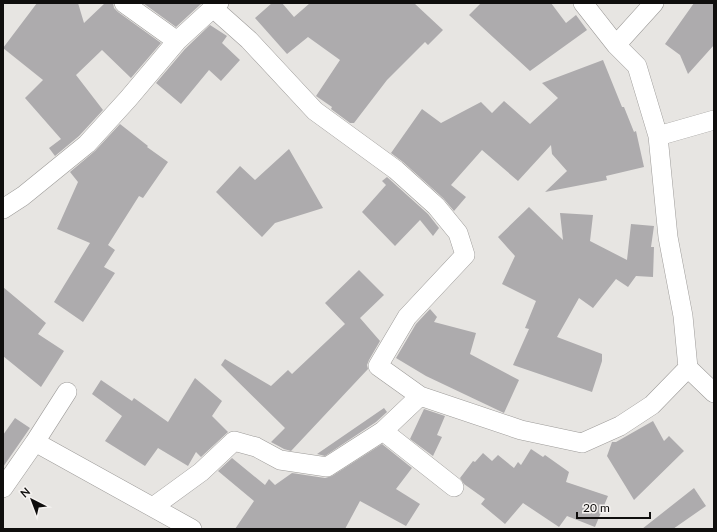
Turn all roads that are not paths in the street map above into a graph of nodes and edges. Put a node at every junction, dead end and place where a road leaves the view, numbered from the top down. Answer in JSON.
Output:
{"nodes":[{"id":1,"x":124,"y":3,"type":"edge"},
{"id":2,"x":583,"y":3,"type":"edge"},
{"id":3,"x":654,"y":3,"type":"edge"},
{"id":4,"x":216,"y":6,"type":"edge"},
{"id":5,"x":177,"y":41,"type":"junction"},
{"id":6,"x":616,"y":45,"type":"junction"},
{"id":7,"x":714,"y":120,"type":"edge"},
{"id":8,"x":658,"y":136,"type":"junction"},
{"id":9,"x":3,"y":209,"type":"edge"},
{"id":10,"x":688,"y":368,"type":"junction"},
{"id":11,"x":67,"y":392,"type":"dead end"},
{"id":12,"x":714,"y":393,"type":"edge"},
{"id":13,"x":420,"y":396,"type":"junction"},
{"id":14,"x":383,"y":431,"type":"junction"},
{"id":15,"x":34,"y":442,"type":"junction"},
{"id":16,"x":454,"y":487,"type":"dead end"},
{"id":17,"x":3,"y":488,"type":"edge"},
{"id":18,"x":153,"y":507,"type":"junction"},
{"id":19,"x":192,"y":529,"type":"edge"}],
"edges":[{"from":1,"to":5,"type":"street"},
{"from":2,"to":6,"type":"street"},
{"from":3,"to":6,"type":"street"},
{"from":4,"to":5,"type":"street"},
{"from":4,"to":13,"type":"street"},
{"from":5,"to":9,"type":"street"},
{"from":6,"to":8,"type":"street"},
{"from":7,"to":8,"type":"street"},
{"from":8,"to":10,"type":"street"},
{"from":10,"to":12,"type":"street"},
{"from":10,"to":13,"type":"street"},
{"from":11,"to":15,"type":"street"},
{"from":13,"to":14,"type":"street"},
{"from":14,"to":16,"type":"street"},
{"from":14,"to":18,"type":"street"},
{"from":15,"to":17,"type":"street"},
{"from":15,"to":18,"type":"street"},
{"from":18,"to":19,"type":"street"}]}
